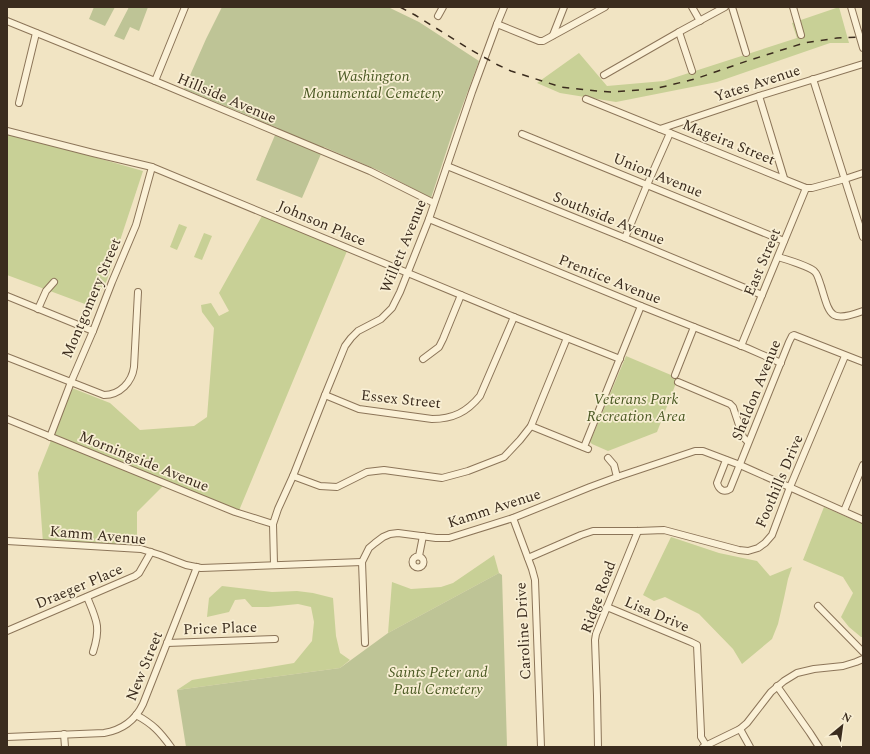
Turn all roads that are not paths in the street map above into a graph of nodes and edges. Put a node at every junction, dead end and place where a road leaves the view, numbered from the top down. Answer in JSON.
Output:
{"nodes":[{"id":1,"x":185,"y":7,"type":"edge"},
{"id":2,"x":443,"y":7,"type":"edge"},
{"id":3,"x":504,"y":7,"type":"edge"},
{"id":4,"x":564,"y":7,"type":"edge"},
{"id":5,"x":605,"y":7,"type":"edge"},
{"id":6,"x":692,"y":7,"type":"edge"},
{"id":7,"x":725,"y":7,"type":"edge"},
{"id":8,"x":732,"y":7,"type":"edge"},
{"id":9,"x":793,"y":7,"type":"edge"},
{"id":10,"x":850,"y":7,"type":"edge"},
{"id":11,"x":438,"y":16,"type":"dead end"},
{"id":12,"x":7,"y":21,"type":"edge"},
{"id":13,"x":700,"y":21,"type":"junction"},
{"id":14,"x":497,"y":24,"type":"junction"},
{"id":15,"x":679,"y":32,"type":"junction"},
{"id":16,"x":36,"y":33,"type":"junction"},
{"id":17,"x":553,"y":35,"type":"junction"},
{"id":18,"x":801,"y":35,"type":"dead end"},
{"id":19,"x":863,"y":48,"type":"edge"},
{"id":20,"x":746,"y":53,"type":"dead end"},
{"id":21,"x":863,"y":64,"type":"edge"},
{"id":22,"x":692,"y":71,"type":"dead end"},
{"id":23,"x":604,"y":75,"type":"dead end"},
{"id":24,"x":813,"y":79,"type":"junction"},
{"id":25,"x":155,"y":81,"type":"junction"},
{"id":26,"x":759,"y":96,"type":"junction"},
{"id":27,"x":586,"y":99,"type":"dead end"},
{"id":28,"x":19,"y":103,"type":"dead end"},
{"id":29,"x":660,"y":129,"type":"junction"},
{"id":30,"x":7,"y":131,"type":"edge"},
{"id":31,"x":670,"y":133,"type":"junction"},
{"id":32,"x":522,"y":134,"type":"dead end"},
{"id":33,"x":447,"y":166,"type":"junction"},
{"id":34,"x":152,"y":167,"type":"junction"},
{"id":35,"x":863,"y":173,"type":"edge"},
{"id":36,"x":784,"y":178,"type":"junction"},
{"id":37,"x":845,"y":179,"type":"junction"},
{"id":38,"x":647,"y":185,"type":"junction"},
{"id":39,"x":806,"y":188,"type":"junction"},
{"id":40,"x":434,"y":203,"type":"junction"},
{"id":41,"x":429,"y":219,"type":"junction"},
{"id":42,"x":863,"y":237,"type":"edge"},
{"id":43,"x":626,"y":238,"type":"junction"},
{"id":44,"x":784,"y":240,"type":"junction"},
{"id":45,"x":778,"y":257,"type":"junction"},
{"id":46,"x":408,"y":273,"type":"junction"},
{"id":47,"x":54,"y":282,"type":"dead end"},
{"id":48,"x":138,"y":292,"type":"dead end"},
{"id":49,"x":461,"y":295,"type":"junction"},
{"id":50,"x":762,"y":295,"type":"junction"},
{"id":51,"x":7,"y":296,"type":"edge"},
{"id":52,"x":641,"y":306,"type":"junction"},
{"id":53,"x":38,"y":309,"type":"junction"},
{"id":54,"x":863,"y":311,"type":"edge"},
{"id":55,"x":514,"y":317,"type":"junction"},
{"id":56,"x":694,"y":327,"type":"junction"},
{"id":57,"x":93,"y":331,"type":"junction"},
{"id":58,"x":567,"y":338,"type":"junction"},
{"id":59,"x":741,"y":346,"type":"junction"},
{"id":60,"x":845,"y":356,"type":"junction"},
{"id":61,"x":7,"y":357,"type":"edge"},
{"id":62,"x":423,"y":359,"type":"dead end"},
{"id":63,"x":620,"y":359,"type":"junction"},
{"id":64,"x":863,"y":362,"type":"edge"},
{"id":65,"x":781,"y":363,"type":"junction"},
{"id":66,"x":675,"y":375,"type":"dead end"},
{"id":67,"x":70,"y":382,"type":"junction"},
{"id":68,"x":678,"y":382,"type":"dead end"},
{"id":69,"x":325,"y":395,"type":"junction"},
{"id":70,"x":7,"y":419,"type":"edge"},
{"id":71,"x":531,"y":426,"type":"junction"},
{"id":72,"x":50,"y":437,"type":"junction"},
{"id":73,"x":748,"y":442,"type":"junction"},
{"id":74,"x":608,"y":458,"type":"dead end"},
{"id":75,"x":726,"y":460,"type":"junction"},
{"id":76,"x":740,"y":465,"type":"junction"},
{"id":77,"x":863,"y":465,"type":"edge"},
{"id":78,"x":293,"y":476,"type":"junction"},
{"id":79,"x":617,"y":477,"type":"junction"},
{"id":80,"x":790,"y":487,"type":"junction"},
{"id":81,"x":844,"y":511,"type":"junction"},
{"id":82,"x":513,"y":518,"type":"junction"},
{"id":83,"x":863,"y":520,"type":"edge"},
{"id":84,"x":273,"y":524,"type":"junction"},
{"id":85,"x":638,"y":531,"type":"junction"},
{"id":86,"x":423,"y":536,"type":"junction"},
{"id":87,"x":7,"y":541,"type":"edge"},
{"id":88,"x":151,"y":552,"type":"junction"},
{"id":89,"x":419,"y":556,"type":"dead end"},
{"id":90,"x":528,"y":558,"type":"junction"},
{"id":91,"x":362,"y":562,"type":"junction"},
{"id":92,"x":274,"y":564,"type":"junction"},
{"id":93,"x":197,"y":567,"type":"junction"},
{"id":94,"x":87,"y":597,"type":"junction"},
{"id":95,"x":818,"y":606,"type":"dead end"},
{"id":96,"x":607,"y":607,"type":"junction"},
{"id":97,"x":7,"y":631,"type":"edge"},
{"id":98,"x":275,"y":639,"type":"dead end"},
{"id":99,"x":365,"y":642,"type":"dead end"},
{"id":100,"x":167,"y":643,"type":"junction"},
{"id":101,"x":93,"y":652,"type":"dead end"},
{"id":102,"x":863,"y":652,"type":"edge"},
{"id":103,"x":863,"y":659,"type":"edge"},
{"id":104,"x":777,"y":686,"type":"junction"},
{"id":105,"x":136,"y":715,"type":"junction"},
{"id":106,"x":740,"y":729,"type":"junction"},
{"id":107,"x":64,"y":734,"type":"junction"},
{"id":108,"x":7,"y":737,"type":"edge"},
{"id":109,"x":705,"y":746,"type":"edge"},
{"id":110,"x":65,"y":747,"type":"edge"},
{"id":111,"x":171,"y":747,"type":"edge"},
{"id":112,"x":541,"y":747,"type":"edge"},
{"id":113,"x":598,"y":747,"type":"edge"},
{"id":114,"x":750,"y":747,"type":"edge"},
{"id":115,"x":819,"y":747,"type":"edge"}],
"edges":[{"from":1,"to":25,"type":"street"},
{"from":2,"to":11,"type":"street"},
{"from":3,"to":14,"type":"street","name":"Willett Avenue"},
{"from":4,"to":17,"type":"street"},
{"from":5,"to":17,"type":"street"},
{"from":6,"to":13,"type":"street"},
{"from":7,"to":13,"type":"street"},
{"from":8,"to":20,"type":"street"},
{"from":9,"to":18,"type":"street"},
{"from":10,"to":19,"type":"street"},
{"from":12,"to":16,"type":"street","name":"Hillside Avenue"},
{"from":13,"to":15,"type":"street"},
{"from":14,"to":17,"type":"street"},
{"from":14,"to":33,"type":"street","name":"Willett Avenue"},
{"from":15,"to":22,"type":"street"},
{"from":15,"to":23,"type":"street"},
{"from":16,"to":25,"type":"street","name":"Hillside Avenue"},
{"from":16,"to":28,"type":"street"},
{"from":21,"to":24,"type":"street","name":"Yates Avenue"},
{"from":24,"to":26,"type":"street","name":"Yates Avenue"},
{"from":24,"to":37,"type":"street"},
{"from":25,"to":40,"type":"street","name":"Hillside Avenue"},
{"from":26,"to":29,"type":"street","name":"Yates Avenue"},
{"from":26,"to":36,"type":"street"},
{"from":27,"to":29,"type":"street","name":"Mageira Street"},
{"from":29,"to":31,"type":"street","name":"Mageira Street"},
{"from":30,"to":34,"type":"street","name":"Johnson Place"},
{"from":31,"to":36,"type":"street","name":"Mageira Street"},
{"from":31,"to":38,"type":"street"},
{"from":32,"to":38,"type":"street","name":"Union Avenue"},
{"from":33,"to":40,"type":"street","name":"Willett Avenue"},
{"from":33,"to":43,"type":"street","name":"Southside Avenue"},
{"from":34,"to":46,"type":"street","name":"Johnson Place"},
{"from":34,"to":57,"type":"street","name":"Montgomery Street"},
{"from":35,"to":37,"type":"street"},
{"from":36,"to":39,"type":"street","name":"Mageira Street"},
{"from":37,"to":39,"type":"street"},
{"from":37,"to":42,"type":"street"},
{"from":38,"to":43,"type":"street"},
{"from":38,"to":44,"type":"street","name":"Union Avenue"},
{"from":39,"to":44,"type":"street","name":"East Street"},
{"from":40,"to":41,"type":"street","name":"Willett Avenue"},
{"from":41,"to":46,"type":"street","name":"Willett Avenue"},
{"from":41,"to":52,"type":"street","name":"Prentice Avenue"},
{"from":43,"to":50,"type":"street","name":"Southside Avenue"},
{"from":44,"to":45,"type":"street","name":"East Street"},
{"from":45,"to":50,"type":"street","name":"East Street"},
{"from":45,"to":54,"type":"street"},
{"from":46,"to":49,"type":"street","name":"Johnson Place"},
{"from":46,"to":69,"type":"street","name":"Willett Avenue"},
{"from":47,"to":53,"type":"street"},
{"from":48,"to":67,"type":"street"},
{"from":49,"to":55,"type":"street","name":"Johnson Place"},
{"from":49,"to":62,"type":"street"},
{"from":50,"to":59,"type":"street","name":"East Street"},
{"from":51,"to":53,"type":"street"},
{"from":52,"to":56,"type":"street","name":"Prentice Avenue"},
{"from":52,"to":63,"type":"street"},
{"from":53,"to":57,"type":"street"},
{"from":55,"to":58,"type":"street","name":"Johnson Place"},
{"from":55,"to":69,"type":"street","name":"Essex Street"},
{"from":56,"to":59,"type":"street","name":"Prentice Avenue"},
{"from":56,"to":66,"type":"street"},
{"from":57,"to":67,"type":"street","name":"Montgomery Street"},
{"from":58,"to":63,"type":"street","name":"Johnson Place"},
{"from":58,"to":71,"type":"street"},
{"from":59,"to":65,"type":"street","name":"Prentice Avenue"},
{"from":60,"to":64,"type":"street"},
{"from":60,"to":65,"type":"street","name":"Sheldon Avenue"},
{"from":60,"to":80,"type":"street","name":"Foothills Drive"},
{"from":61,"to":67,"type":"street"},
{"from":63,"to":71,"type":"street"},
{"from":65,"to":73,"type":"street","name":"Sheldon Avenue"},
{"from":67,"to":72,"type":"street","name":"Montgomery Street"},
{"from":68,"to":73,"type":"street"},
{"from":69,"to":78,"type":"street","name":"Willett Avenue"},
{"from":70,"to":72,"type":"street","name":"Morningside Avenue"},
{"from":71,"to":78,"type":"street"},
{"from":72,"to":84,"type":"street","name":"Morningside Avenue"},
{"from":73,"to":76,"type":"street","name":"Sheldon Avenue"},
{"from":74,"to":79,"type":"street"},
{"from":75,"to":76,"type":"street","name":"Kamm Avenue"},
{"from":75,"to":76,"type":"street","name":"Sheldon Avenue"},
{"from":75,"to":79,"type":"street","name":"Kamm Avenue"},
{"from":76,"to":80,"type":"street","name":"Kamm Avenue"},
{"from":77,"to":81,"type":"street"},
{"from":78,"to":84,"type":"street","name":"Willett Avenue"},
{"from":79,"to":82,"type":"street","name":"Kamm Avenue"},
{"from":80,"to":81,"type":"street","name":"Kamm Avenue"},
{"from":80,"to":85,"type":"street","name":"Foothills Drive"},
{"from":81,"to":83,"type":"street","name":"Kamm Avenue"},
{"from":82,"to":86,"type":"street","name":"Kamm Avenue"},
{"from":82,"to":90,"type":"street","name":"Caroline Drive"},
{"from":84,"to":92,"type":"street","name":"Willett Avenue"},
{"from":85,"to":90,"type":"street","name":"Foothills Drive"},
{"from":85,"to":96,"type":"street","name":"Ridge Road"},
{"from":86,"to":89,"type":"street"},
{"from":86,"to":91,"type":"street","name":"Kamm Avenue"},
{"from":87,"to":88,"type":"street","name":"Kamm Avenue"},
{"from":88,"to":93,"type":"street","name":"Kamm Avenue"},
{"from":88,"to":94,"type":"street","name":"Draeger Place"},
{"from":90,"to":112,"type":"street","name":"Caroline Drive"},
{"from":91,"to":92,"type":"street","name":"Kamm Avenue"},
{"from":91,"to":99,"type":"street"},
{"from":92,"to":93,"type":"street","name":"Kamm Avenue"},
{"from":93,"to":100,"type":"street","name":"New Street"},
{"from":94,"to":97,"type":"street","name":"Draeger Place"},
{"from":94,"to":101,"type":"street"},
{"from":95,"to":102,"type":"street"},
{"from":96,"to":109,"type":"street","name":"Lisa Drive"},
{"from":96,"to":113,"type":"street","name":"Ridge Road"},
{"from":98,"to":100,"type":"street","name":"Price Place"},
{"from":100,"to":105,"type":"street","name":"New Street"},
{"from":103,"to":104,"type":"street"},
{"from":104,"to":106,"type":"street"},
{"from":104,"to":115,"type":"street"},
{"from":105,"to":107,"type":"street","name":"New Street"},
{"from":105,"to":111,"type":"street"},
{"from":106,"to":109,"type":"street"},
{"from":106,"to":114,"type":"street"},
{"from":107,"to":108,"type":"street","name":"New Street"},
{"from":107,"to":110,"type":"street"}]}
